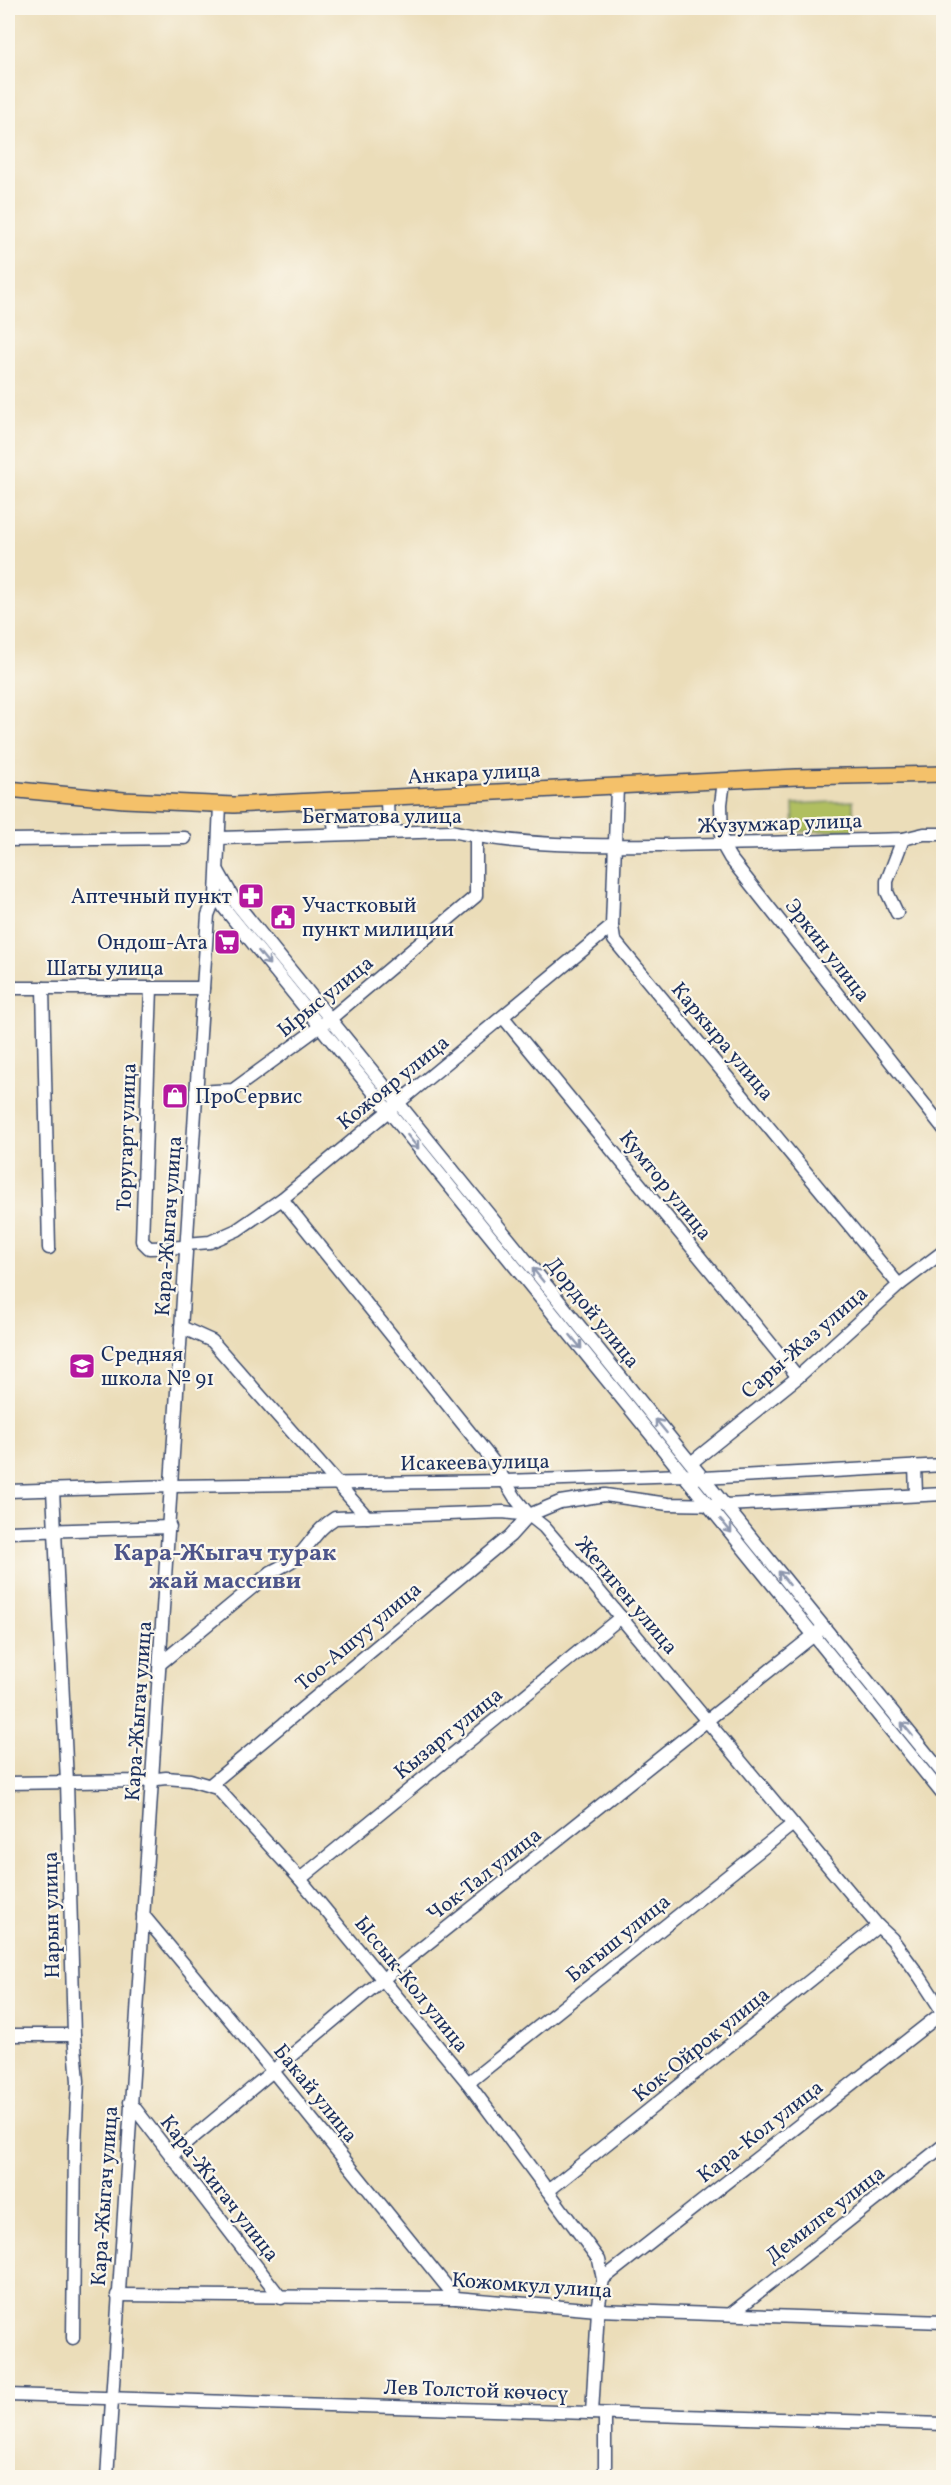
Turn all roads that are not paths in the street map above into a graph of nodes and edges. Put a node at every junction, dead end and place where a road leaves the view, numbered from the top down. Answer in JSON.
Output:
{"nodes":[{"id":1,"x":944,"y":774,"type":"edge"},
{"id":2,"x":724,"y":782,"type":"junction"},
{"id":3,"x":617,"y":787,"type":"junction"},
{"id":4,"x":8,"y":789,"type":"edge"},
{"id":5,"x":387,"y":798,"type":"junction"},
{"id":6,"x":332,"y":801,"type":"junction"},
{"id":7,"x":220,"y":805,"type":"junction"},
{"id":8,"x":388,"y":833,"type":"junction"},
{"id":9,"x":335,"y":834,"type":"junction"},
{"id":10,"x":944,"y":834,"type":"edge"},
{"id":11,"x":476,"y":837,"type":"junction"},
{"id":12,"x":185,"y":838,"type":"dead end"},
{"id":13,"x":219,"y":838,"type":"junction"},
{"id":14,"x":903,"y":838,"type":"junction"},
{"id":15,"x":8,"y":840,"type":"edge"},
{"id":16,"x":722,"y":844,"type":"junction"},
{"id":17,"x":616,"y":845,"type":"junction"},
{"id":18,"x":217,"y":870,"type":"junction"},
{"id":19,"x":216,"y":895,"type":"junction"},
{"id":20,"x":211,"y":909,"type":"junction"},
{"id":21,"x":225,"y":909,"type":"junction"},
{"id":22,"x":897,"y":913,"type":"dead end"},
{"id":23,"x":612,"y":926,"type":"junction"},
{"id":24,"x":8,"y":988,"type":"edge"},
{"id":25,"x":43,"y":988,"type":"junction"},
{"id":26,"x":151,"y":988,"type":"junction"},
{"id":27,"x":203,"y":988,"type":"junction"},
{"id":28,"x":503,"y":1017,"type":"junction"},
{"id":29,"x":325,"y":1023,"type":"junction"},
{"id":30,"x":196,"y":1092,"type":"junction"},
{"id":31,"x":398,"y":1102,"type":"junction"},
{"id":32,"x":388,"y":1111,"type":"junction"},
{"id":33,"x":944,"y":1129,"type":"edge"},
{"id":34,"x":282,"y":1199,"type":"junction"},
{"id":35,"x":186,"y":1245,"type":"junction"},
{"id":36,"x":49,"y":1248,"type":"dead end"},
{"id":37,"x":944,"y":1251,"type":"edge"},
{"id":38,"x":899,"y":1285,"type":"junction"},
{"id":39,"x":181,"y":1327,"type":"junction"},
{"id":40,"x":798,"y":1377,"type":"junction"},
{"id":41,"x":692,"y":1464,"type":"junction"},
{"id":42,"x":944,"y":1465,"type":"edge"},
{"id":43,"x":915,"y":1466,"type":"junction"},
{"id":44,"x":684,"y":1475,"type":"junction"},
{"id":45,"x":702,"y":1478,"type":"junction"},
{"id":46,"x":505,"y":1481,"type":"junction"},
{"id":47,"x":336,"y":1484,"type":"junction"},
{"id":48,"x":172,"y":1486,"type":"junction"},
{"id":49,"x":53,"y":1490,"type":"junction"},
{"id":50,"x":8,"y":1491,"type":"edge"},
{"id":51,"x":916,"y":1494,"type":"junction"},
{"id":52,"x":944,"y":1494,"type":"edge"},
{"id":53,"x":708,"y":1505,"type":"junction"},
{"id":54,"x":725,"y":1505,"type":"junction"},
{"id":55,"x":529,"y":1515,"type":"junction"},
{"id":56,"x":367,"y":1516,"type":"junction"},
{"id":57,"x":170,"y":1527,"type":"junction"},
{"id":58,"x":8,"y":1532,"type":"edge"},
{"id":59,"x":56,"y":1532,"type":"junction"},
{"id":60,"x":621,"y":1617,"type":"junction"},
{"id":61,"x":819,"y":1631,"type":"junction"},
{"id":62,"x":160,"y":1663,"type":"junction"},
{"id":63,"x":706,"y":1722,"type":"junction"},
{"id":64,"x":944,"y":1775,"type":"edge"},
{"id":65,"x":153,"y":1779,"type":"junction"},
{"id":66,"x":67,"y":1782,"type":"junction"},
{"id":67,"x":8,"y":1783,"type":"edge"},
{"id":68,"x":210,"y":1785,"type":"junction"},
{"id":69,"x":944,"y":1796,"type":"edge"},
{"id":70,"x":793,"y":1824,"type":"junction"},
{"id":71,"x":300,"y":1878,"type":"junction"},
{"id":72,"x":143,"y":1915,"type":"junction"},
{"id":73,"x":878,"y":1926,"type":"junction"},
{"id":74,"x":383,"y":1979,"type":"junction"},
{"id":75,"x":943,"y":2013,"type":"edge"},
{"id":76,"x":8,"y":2035,"type":"edge"},
{"id":77,"x":74,"y":2035,"type":"junction"},
{"id":78,"x":272,"y":2070,"type":"junction"},
{"id":79,"x":468,"y":2083,"type":"junction"},
{"id":80,"x":130,"y":2102,"type":"junction"},
{"id":81,"x":944,"y":2145,"type":"edge"},
{"id":82,"x":171,"y":2156,"type":"junction"},
{"id":83,"x":548,"y":2191,"type":"junction"},
{"id":84,"x":603,"y":2279,"type":"junction"},
{"id":85,"x":117,"y":2295,"type":"junction"},
{"id":86,"x":280,"y":2298,"type":"junction"},
{"id":87,"x":456,"y":2298,"type":"junction"},
{"id":88,"x":598,"y":2310,"type":"junction"},
{"id":89,"x":731,"y":2314,"type":"junction"},
{"id":90,"x":944,"y":2322,"type":"edge"},
{"id":91,"x":73,"y":2338,"type":"dead end"},
{"id":92,"x":8,"y":2395,"type":"edge"},
{"id":93,"x":111,"y":2398,"type":"junction"},
{"id":94,"x":599,"y":2413,"type":"junction"},
{"id":95,"x":944,"y":2424,"type":"edge"},
{"id":96,"x":107,"y":2478,"type":"edge"},
{"id":97,"x":605,"y":2478,"type":"edge"}],
"edges":[{"from":1,"to":2,"type":"main road","name":"Анкара улица"},
{"from":2,"to":3,"type":"main road","name":"Анкара улица"},
{"from":2,"to":16,"type":"street"},
{"from":3,"to":5,"type":"main road","name":"Анкара улица"},
{"from":3,"to":17,"type":"street","name":"Каркыра улица"},
{"from":4,"to":7,"type":"main road","name":"Анкара улица"},
{"from":5,"to":6,"type":"main road","name":"Анкара улица"},
{"from":5,"to":8,"type":"street"},
{"from":6,"to":7,"type":"main road","name":"Анкара улица"},
{"from":6,"to":9,"type":"street"},
{"from":7,"to":13,"type":"street","name":"Кара-Жыгач улица"},
{"from":8,"to":9,"type":"street","name":"Бегматова улица"},
{"from":8,"to":11,"type":"street","name":"Бегматова улица"},
{"from":9,"to":13,"type":"street","name":"Бегматова улица"},
{"from":10,"to":14,"type":"street","name":"Жузумжар улица"},
{"from":11,"to":17,"type":"street","name":"Бегматова улица"},
{"from":11,"to":29,"type":"street","name":"Ырыс улица"},
{"from":12,"to":15,"type":"street"},
{"from":13,"to":18,"type":"street","name":"Кара-Жыгач улица"},
{"from":14,"to":16,"type":"street","name":"Жузумжар улица"},
{"from":14,"to":22,"type":"street"},
{"from":16,"to":17,"type":"street","name":"Жузумжар улица"},
{"from":16,"to":33,"type":"street","name":"Эркин улица"},
{"from":17,"to":23,"type":"street","name":"Каркыра улица"},
{"from":18,"to":19,"type":"street","name":"Кара-Жыгач улица"},
{"from":18,"to":29,"type":"street","name":"Дордой улица"},
{"from":19,"to":20,"type":"street","name":"Кара-Жыгач улица"},
{"from":19,"to":21,"type":"street","name":"Дордой улица"},
{"from":20,"to":21,"type":"street"},
{"from":20,"to":27,"type":"street","name":"Кара-Жыгач улица"},
{"from":21,"to":29,"type":"street","name":"Дордой улица","one_way":true},
{"from":23,"to":28,"type":"street","name":"Кожояр улица"},
{"from":23,"to":38,"type":"street","name":"Каркыра улица"},
{"from":24,"to":25,"type":"street","name":"Шаты улица"},
{"from":25,"to":26,"type":"street","name":"Шаты улица"},
{"from":25,"to":36,"type":"street"},
{"from":26,"to":27,"type":"street","name":"Шаты улица"},
{"from":26,"to":35,"type":"street","name":"Торугарт улица"},
{"from":27,"to":30,"type":"street","name":"Кара-Жыгач улица"},
{"from":28,"to":31,"type":"street","name":"Кожояр улица"},
{"from":28,"to":40,"type":"street","name":"Кумтор улица"},
{"from":29,"to":30,"type":"street","name":"Ырыс улица"},
{"from":29,"to":31,"type":"street","name":"Дордой улица"},
{"from":29,"to":32,"type":"street","name":"Дордой улица"},
{"from":30,"to":35,"type":"street","name":"Кара-Жыгач улица"},
{"from":31,"to":32,"type":"street","name":"Кожояр улица"},
{"from":41,"to":31,"type":"street","name":"Дордой улица","one_way":true},
{"from":32,"to":34,"type":"street","name":"Кожояр улица"},
{"from":32,"to":44,"type":"street","name":"Дордой улица","one_way":true},
{"from":34,"to":35,"type":"street","name":"Кожояр улица"},
{"from":34,"to":46,"type":"street","name":"Жетиген улица"},
{"from":35,"to":39,"type":"street","name":"Кара-Жыгач улица"},
{"from":37,"to":38,"type":"street","name":"Сары-Жаз улица"},
{"from":38,"to":40,"type":"street","name":"Сары-Жаз улица"},
{"from":39,"to":47,"type":"street"},
{"from":39,"to":48,"type":"street","name":"Кара-Жыгач улица"},
{"from":40,"to":41,"type":"street","name":"Сары-Жаз улица"},
{"from":41,"to":45,"type":"street","name":"Дордой улица"},
{"from":42,"to":43,"type":"street","name":"Исакеева улица"},
{"from":43,"to":45,"type":"street","name":"Исакеева улица"},
{"from":43,"to":51,"type":"street"},
{"from":44,"to":45,"type":"street","name":"Исакеева улица"},
{"from":44,"to":46,"type":"street","name":"Исакеева улица"},
{"from":44,"to":53,"type":"street","name":"Дордой улица"},
{"from":45,"to":54,"type":"street","name":"Дордой улица"},
{"from":46,"to":47,"type":"street","name":"Исакеева улица"},
{"from":46,"to":55,"type":"street","name":"Жетиген улица"},
{"from":47,"to":48,"type":"street","name":"Исакеева улица"},
{"from":47,"to":56,"type":"street"},
{"from":48,"to":49,"type":"street","name":"Исакеева улица"},
{"from":48,"to":57,"type":"street","name":"Кара-Жыгач улица"},
{"from":49,"to":50,"type":"street","name":"Исакеева улица"},
{"from":49,"to":59,"type":"street","name":"Нарын улица"},
{"from":51,"to":52,"type":"street","name":"Исакеева улица"},
{"from":51,"to":54,"type":"street","name":"Исакеева улица"},
{"from":53,"to":54,"type":"street","name":"Исакеева улица"},
{"from":53,"to":55,"type":"street","name":"Исакеева улица"},
{"from":53,"to":61,"type":"street","name":"Дордой улица","one_way":true},
{"from":61,"to":54,"type":"street","name":"Дордой улица","one_way":true},
{"from":55,"to":56,"type":"street","name":"Исакеева улица"},
{"from":55,"to":60,"type":"street","name":"Жетиген улица"},
{"from":55,"to":68,"type":"street","name":"Тоо-Ашуу улица"},
{"from":56,"to":62,"type":"street","name":"Исакеева улица"},
{"from":57,"to":59,"type":"street"},
{"from":57,"to":62,"type":"street","name":"Кара-Жыгач улица"},
{"from":58,"to":59,"type":"street"},
{"from":59,"to":66,"type":"street","name":"Нарын улица"},
{"from":60,"to":63,"type":"street","name":"Жетиген улица"},
{"from":60,"to":71,"type":"street","name":"Кызарт улица"},
{"from":61,"to":63,"type":"street","name":"Чок-Тал улица"},
{"from":64,"to":61,"type":"street","name":"Дордой улица","one_way":true},
{"from":61,"to":69,"type":"street","name":"Дордой улица"},
{"from":62,"to":65,"type":"street","name":"Кара-Жыгач улица"},
{"from":63,"to":70,"type":"street","name":"Жетиген улица"},
{"from":63,"to":74,"type":"street","name":"Чок-Тал улица"},
{"from":65,"to":66,"type":"street"},
{"from":65,"to":68,"type":"street"},
{"from":65,"to":72,"type":"street","name":"Кара-Жыгач улица"},
{"from":66,"to":67,"type":"street"},
{"from":66,"to":77,"type":"street","name":"Нарын улица"},
{"from":68,"to":71,"type":"street","name":"Ыссык-Кол улица"},
{"from":70,"to":73,"type":"street","name":"Жетиген улица"},
{"from":70,"to":79,"type":"street","name":"Багыш улица"},
{"from":71,"to":74,"type":"street","name":"Ыссык-Кол улица"},
{"from":72,"to":78,"type":"street","name":"Бакай улица"},
{"from":72,"to":80,"type":"street","name":"Кара-Жыгач улица"},
{"from":73,"to":75,"type":"street","name":"Жетиген улица"},
{"from":73,"to":83,"type":"street","name":"Кок-Ойрок улица"},
{"from":74,"to":78,"type":"street","name":"Чок-Тал улица"},
{"from":74,"to":79,"type":"street","name":"Ыссык-Кол улица"},
{"from":75,"to":84,"type":"street","name":"Кара-Кол улица"},
{"from":76,"to":77,"type":"street"},
{"from":77,"to":91,"type":"street","name":"Нарын улица"},
{"from":78,"to":82,"type":"street","name":"Чок-Тал улица"},
{"from":78,"to":87,"type":"street","name":"Бакай улица"},
{"from":79,"to":83,"type":"street","name":"Ыссык-Кол улица"},
{"from":80,"to":82,"type":"street","name":"Кара-Жигач улица"},
{"from":80,"to":85,"type":"street","name":"Кара-Жыгач улица"},
{"from":81,"to":89,"type":"street","name":"Демилге улица"},
{"from":82,"to":86,"type":"street","name":"Кара-Жигач улица"},
{"from":83,"to":84,"type":"street","name":"Ыссык-Кол улица"},
{"from":84,"to":88,"type":"street","name":"Ыссык-Кол улица"},
{"from":85,"to":86,"type":"street","name":"Кожомкул улица"},
{"from":85,"to":93,"type":"street","name":"Кара-Жыгач улица"},
{"from":86,"to":87,"type":"street","name":"Кожомкул улица"},
{"from":87,"to":88,"type":"street","name":"Кожомкул улица"},
{"from":88,"to":89,"type":"street","name":"Кожомкул улица"},
{"from":88,"to":94,"type":"street","name":"Ыссык-Кол улица"},
{"from":89,"to":90,"type":"street","name":"Кожомкул улица"},
{"from":92,"to":93,"type":"street","name":"Лев Толстой көчөсү"},
{"from":93,"to":94,"type":"street","name":"Лев Толстой көчөсү"},
{"from":93,"to":96,"type":"street","name":"Кара-Жыгач улица"},
{"from":94,"to":95,"type":"street","name":"Лев Толстой көчөсү"},
{"from":94,"to":97,"type":"street","name":"Ыссык-Кол улица"}]}
